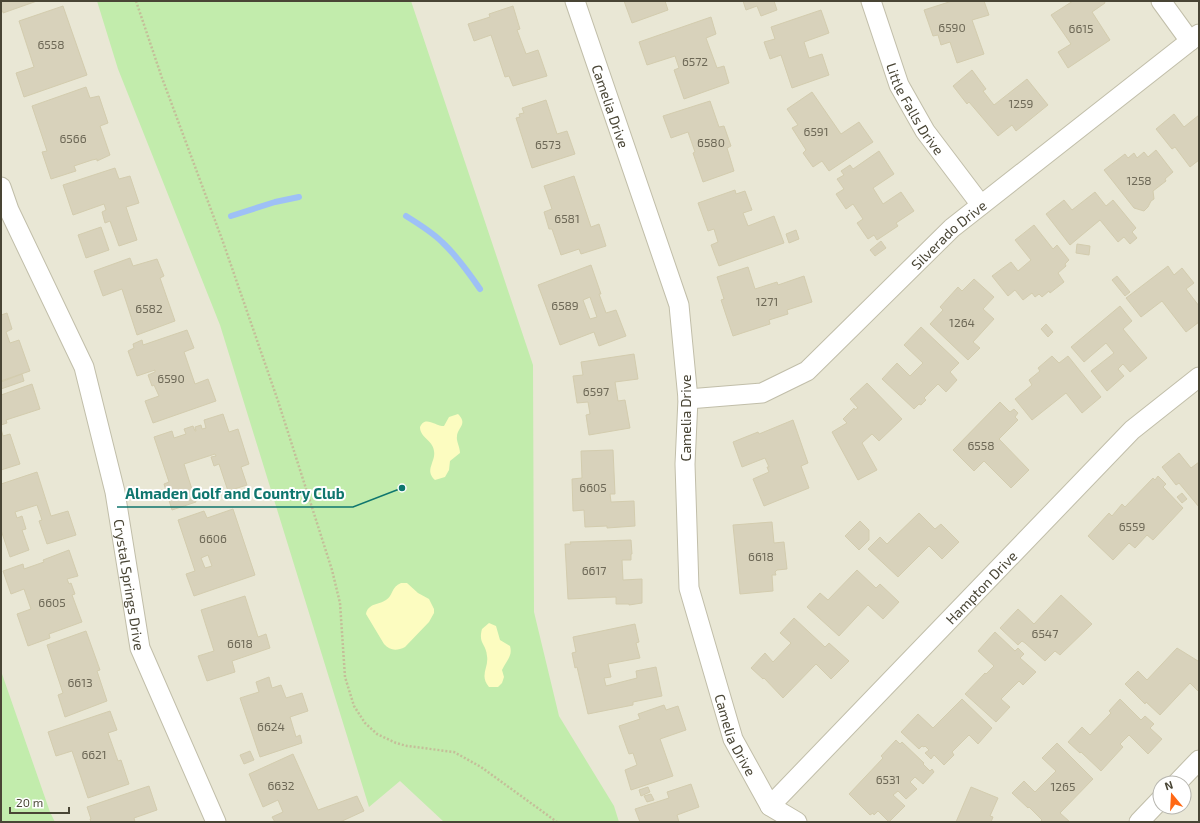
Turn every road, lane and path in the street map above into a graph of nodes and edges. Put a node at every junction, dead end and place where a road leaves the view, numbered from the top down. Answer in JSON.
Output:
{"nodes":[{"id":1,"x":136,"y":1,"type":"edge"},
{"id":2,"x":575,"y":1,"type":"edge"},
{"id":3,"x":871,"y":1,"type":"edge"},
{"id":4,"x":1161,"y":1,"type":"edge"},
{"id":5,"x":1195,"y":38,"type":"edge"},
{"id":6,"x":1,"y":187,"type":"edge"},
{"id":7,"x":981,"y":205,"type":"junction"},
{"id":8,"x":1199,"y":377,"type":"edge"},
{"id":9,"x":688,"y":399,"type":"junction"},
{"id":10,"x":1199,"y":760,"type":"edge"},
{"id":11,"x":1185,"y":775,"type":"edge"},
{"id":12,"x":770,"y":806,"type":"junction"},
{"id":13,"x":1152,"y":808,"type":"edge"},
{"id":14,"x":216,"y":822,"type":"edge"},
{"id":15,"x":557,"y":822,"type":"edge"},
{"id":16,"x":797,"y":822,"type":"edge"},
{"id":17,"x":1139,"y":822,"type":"edge"}],
"edges":[{"from":1,"to":15,"type":"path"},
{"from":2,"to":9,"type":"street","name":"Camelia Drive"},
{"from":3,"to":7,"type":"street","name":"Little Falls Drive"},
{"from":4,"to":5,"type":"street"},
{"from":5,"to":7,"type":"street","name":"Silverado Drive"},
{"from":6,"to":14,"type":"street","name":"Crystal Springs Drive"},
{"from":7,"to":9,"type":"street","name":"Silverado Drive"},
{"from":8,"to":12,"type":"street","name":"Hampton Drive"},
{"from":9,"to":12,"type":"street","name":"Camelia Drive"},
{"from":10,"to":11,"type":"street"},
{"from":12,"to":16,"type":"street"},
{"from":13,"to":17,"type":"street"}]}
